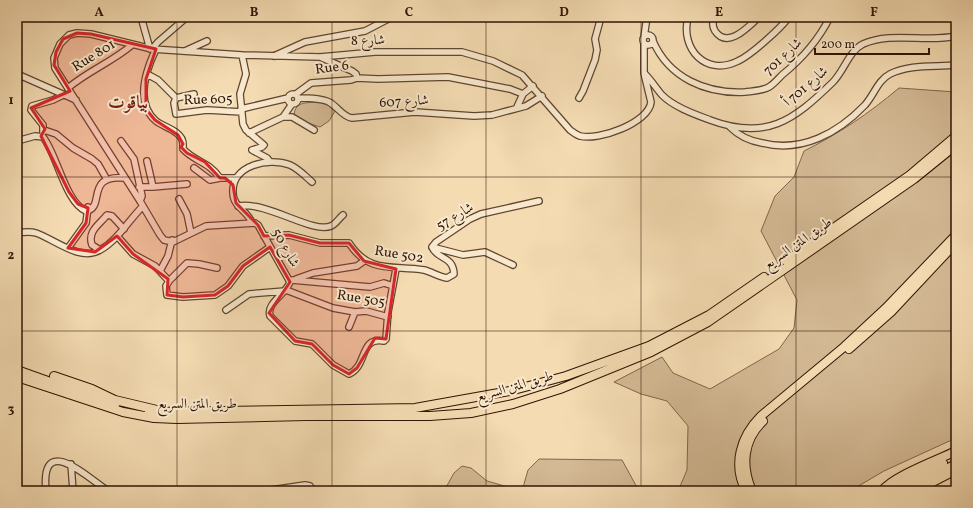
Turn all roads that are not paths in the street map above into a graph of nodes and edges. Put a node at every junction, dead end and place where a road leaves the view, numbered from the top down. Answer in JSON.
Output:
{"nodes":[{"id":1,"x":20,"y":17,"type":"edge"},
{"id":2,"x":141,"y":17,"type":"edge"},
{"id":3,"x":188,"y":17,"type":"edge"},
{"id":4,"x":392,"y":17,"type":"edge"},
{"id":5,"x":601,"y":17,"type":"edge"},
{"id":6,"x":688,"y":17,"type":"edge"},
{"id":7,"x":715,"y":17,"type":"edge"},
{"id":8,"x":759,"y":17,"type":"edge"},
{"id":9,"x":830,"y":17,"type":"edge"},
{"id":10,"x":647,"y":18,"type":"edge"},
{"id":11,"x":786,"y":18,"type":"edge"},
{"id":12,"x":17,"y":20,"type":"edge"},
{"id":13,"x":956,"y":36,"type":"edge"},
{"id":14,"x":207,"y":41,"type":"dead end"},
{"id":15,"x":648,"y":41,"type":"junction"},
{"id":16,"x":132,"y":45,"type":"junction"},
{"id":17,"x":153,"y":49,"type":"junction"},
{"id":18,"x":185,"y":51,"type":"junction"},
{"id":19,"x":242,"y":55,"type":"junction"},
{"id":20,"x":274,"y":56,"type":"junction"},
{"id":21,"x":320,"y":57,"type":"junction"},
{"id":22,"x":956,"y":65,"type":"edge"},
{"id":23,"x":644,"y":73,"type":"junction"},
{"id":24,"x":17,"y":74,"type":"edge"},
{"id":25,"x":147,"y":74,"type":"junction"},
{"id":26,"x":357,"y":78,"type":"junction"},
{"id":27,"x":533,"y":86,"type":"junction"},
{"id":28,"x":68,"y":88,"type":"junction"},
{"id":29,"x":194,"y":94,"type":"dead end"},
{"id":30,"x":523,"y":94,"type":"junction"},
{"id":31,"x":63,"y":95,"type":"junction"},
{"id":32,"x":297,"y":96,"type":"junction"},
{"id":33,"x":542,"y":96,"type":"junction"},
{"id":34,"x":176,"y":98,"type":"junction"},
{"id":35,"x":288,"y":98,"type":"junction"},
{"id":36,"x":579,"y":98,"type":"dead end"},
{"id":37,"x":76,"y":100,"type":"junction"},
{"id":38,"x":292,"y":104,"type":"junction"},
{"id":39,"x":517,"y":107,"type":"junction"},
{"id":40,"x":242,"y":110,"type":"junction"},
{"id":41,"x":289,"y":110,"type":"junction"},
{"id":42,"x":283,"y":117,"type":"junction"},
{"id":43,"x":292,"y":117,"type":"junction"},
{"id":44,"x":730,"y":127,"type":"junction"},
{"id":45,"x":745,"y":129,"type":"junction"},
{"id":46,"x":44,"y":130,"type":"junction"},
{"id":47,"x":314,"y":130,"type":"dead end"},
{"id":48,"x":249,"y":133,"type":"junction"},
{"id":49,"x":41,"y":136,"type":"junction"},
{"id":50,"x":956,"y":136,"type":"edge"},
{"id":51,"x":744,"y":137,"type":"junction"},
{"id":52,"x":29,"y":138,"type":"junction"},
{"id":53,"x":17,"y":141,"type":"edge"},
{"id":54,"x":121,"y":141,"type":"dead end"},
{"id":55,"x":47,"y":144,"type":"junction"},
{"id":56,"x":956,"y":145,"type":"edge"},
{"id":57,"x":147,"y":161,"type":"dead end"},
{"id":58,"x":270,"y":162,"type":"junction"},
{"id":59,"x":194,"y":168,"type":"dead end"},
{"id":60,"x":106,"y":178,"type":"junction"},
{"id":61,"x":125,"y":178,"type":"junction"},
{"id":62,"x":222,"y":178,"type":"junction"},
{"id":63,"x":236,"y":178,"type":"junction"},
{"id":64,"x":312,"y":182,"type":"dead end"},
{"id":65,"x":187,"y":184,"type":"dead end"},
{"id":66,"x":233,"y":185,"type":"junction"},
{"id":67,"x":139,"y":187,"type":"junction"},
{"id":68,"x":153,"y":187,"type":"junction"},
{"id":69,"x":178,"y":200,"type":"dead end"},
{"id":70,"x":539,"y":201,"type":"dead end"},
{"id":71,"x":143,"y":206,"type":"junction"},
{"id":72,"x":238,"y":206,"type":"junction"},
{"id":73,"x":88,"y":209,"type":"junction"},
{"id":74,"x":343,"y":215,"type":"dead end"},
{"id":75,"x":252,"y":223,"type":"junction"},
{"id":76,"x":124,"y":229,"type":"junction"},
{"id":77,"x":17,"y":233,"type":"edge"},
{"id":78,"x":189,"y":234,"type":"junction"},
{"id":79,"x":956,"y":235,"type":"edge"},
{"id":80,"x":117,"y":236,"type":"junction"},
{"id":81,"x":264,"y":236,"type":"junction"},
{"id":82,"x":172,"y":241,"type":"junction"},
{"id":83,"x":956,"y":242,"type":"edge"},
{"id":84,"x":270,"y":247,"type":"junction"},
{"id":85,"x":432,"y":247,"type":"junction"},
{"id":86,"x":68,"y":248,"type":"junction"},
{"id":87,"x":100,"y":250,"type":"junction"},
{"id":88,"x":364,"y":261,"type":"junction"},
{"id":89,"x":513,"y":265,"type":"dead end"},
{"id":90,"x":217,"y":268,"type":"dead end"},
{"id":91,"x":396,"y":269,"type":"junction"},
{"id":92,"x":160,"y":271,"type":"junction"},
{"id":93,"x":445,"y":278,"type":"joint"},
{"id":94,"x":168,"y":281,"type":"junction"},
{"id":95,"x":291,"y":281,"type":"junction"},
{"id":96,"x":393,"y":286,"type":"junction"},
{"id":97,"x":285,"y":291,"type":"junction"},
{"id":98,"x":226,"y":310,"type":"dead end"},
{"id":99,"x":355,"y":312,"type":"junction"},
{"id":100,"x":388,"y":317,"type":"junction"},
{"id":101,"x":349,"y":327,"type":"dead end"},
{"id":102,"x":17,"y":364,"type":"edge"},
{"id":103,"x":17,"y":375,"type":"edge"},
{"id":104,"x":510,"y":391,"type":"junction"},
{"id":105,"x":789,"y":396,"type":"junction"},
{"id":106,"x":513,"y":404,"type":"junction"},
{"id":107,"x":166,"y":412,"type":"junction"},
{"id":108,"x":956,"y":451,"type":"edge"},
{"id":109,"x":956,"y":457,"type":"edge"},
{"id":110,"x":70,"y":464,"type":"junction"},
{"id":111,"x":956,"y":464,"type":"edge"},
{"id":112,"x":956,"y":470,"type":"edge"},
{"id":113,"x":46,"y":491,"type":"edge"},
{"id":114,"x":73,"y":491,"type":"edge"},
{"id":115,"x":108,"y":491,"type":"edge"},
{"id":116,"x":264,"y":491,"type":"edge"},
{"id":117,"x":313,"y":491,"type":"edge"},
{"id":118,"x":746,"y":491,"type":"edge"},
{"id":119,"x":752,"y":491,"type":"edge"},
{"id":120,"x":882,"y":491,"type":"edge"},
{"id":121,"x":887,"y":491,"type":"edge"},
{"id":122,"x":904,"y":491,"type":"edge"},
{"id":123,"x":916,"y":491,"type":"edge"}],
"edges":[{"from":1,"to":12,"type":"street"},
{"from":2,"to":17,"type":"street"},
{"from":3,"to":17,"type":"street"},
{"from":4,"to":20,"type":"street"},
{"from":5,"to":36,"type":"street"},
{"from":6,"to":11,"type":"street"},
{"from":7,"to":8,"type":"street"},
{"from":9,"to":15,"type":"street","name":"شارع 701"},
{"from":10,"to":15,"type":"street"},
{"from":13,"to":45,"type":"street","name":"شارع 701 أ"},
{"from":14,"to":18,"type":"street"},
{"from":15,"to":23,"type":"street","name":"شارع 8"},
{"from":16,"to":17,"type":"street","name":"شارع 8"},
{"from":16,"to":28,"type":"street","name":"Rue 801"},
{"from":16,"to":28,"type":"street","name":"شارع 8"},
{"from":17,"to":18,"type":"street","name":"شارع 8"},
{"from":17,"to":25,"type":"street"},
{"from":18,"to":19,"type":"street","name":"شارع 8"},
{"from":19,"to":20,"type":"street","name":"شارع 8"},
{"from":19,"to":40,"type":"street"},
{"from":20,"to":21,"type":"street","name":"شارع 8"},
{"from":21,"to":26,"type":"street","name":"Rue 6"},
{"from":21,"to":27,"type":"street","name":"شارع 8"},
{"from":22,"to":51,"type":"street"},
{"from":23,"to":33,"type":"street","name":"شارع 8"},
{"from":23,"to":44,"type":"street"},
{"from":24,"to":31,"type":"street"},
{"from":25,"to":34,"type":"street"},
{"from":25,"to":62,"type":"street"},
{"from":26,"to":30,"type":"street"},
{"from":26,"to":32,"type":"street","name":"Rue 6"},
{"from":27,"to":30,"type":"street"},
{"from":27,"to":33,"type":"street","name":"شارع 8"},
{"from":28,"to":37,"type":"street","name":"شارع 8"},
{"from":29,"to":34,"type":"street"},
{"from":30,"to":39,"type":"street"},
{"from":31,"to":37,"type":"street"},
{"from":31,"to":46,"type":"street"},
{"from":32,"to":35,"type":"street","name":"Rue 605"},
{"from":32,"to":38,"type":"street"},
{"from":32,"to":39,"type":"street","name":"شارع 607"},
{"from":33,"to":39,"type":"street","name":"شارع 607"},
{"from":34,"to":40,"type":"street","name":"Rue 605"},
{"from":35,"to":38,"type":"street"},
{"from":35,"to":40,"type":"street","name":"Rue 605"},
{"from":37,"to":61,"type":"street","name":"شارع 8"},
{"from":38,"to":41,"type":"street"},
{"from":40,"to":48,"type":"street"},
{"from":41,"to":42,"type":"street"},
{"from":41,"to":43,"type":"street"},
{"from":42,"to":43,"type":"street"},
{"from":42,"to":48,"type":"street"},
{"from":43,"to":47,"type":"street"},
{"from":44,"to":45,"type":"street","name":"شارع 701 أ"},
{"from":44,"to":51,"type":"street"},
{"from":45,"to":51,"type":"street"},
{"from":46,"to":49,"type":"street"},
{"from":46,"to":60,"type":"street"},
{"from":48,"to":58,"type":"street"},
{"from":49,"to":52,"type":"street"},
{"from":49,"to":55,"type":"street"},
{"from":50,"to":104,"type":"highway","name":"طريق المتن السريع"},
{"from":52,"to":53,"type":"street"},
{"from":52,"to":55,"type":"street"},
{"from":54,"to":67,"type":"street"},
{"from":55,"to":73,"type":"street"},
{"from":56,"to":106,"type":"highway","name":"طريق المتن السريع"},
{"from":57,"to":68,"type":"street"},
{"from":58,"to":63,"type":"street"},
{"from":58,"to":64,"type":"street"},
{"from":59,"to":62,"type":"street"},
{"from":60,"to":61,"type":"street"},
{"from":60,"to":73,"type":"street"},
{"from":61,"to":71,"type":"street","name":"شارع 8"},
{"from":62,"to":63,"type":"street"},
{"from":62,"to":66,"type":"street"},
{"from":63,"to":66,"type":"street"},
{"from":65,"to":68,"type":"street"},
{"from":66,"to":72,"type":"street"},
{"from":67,"to":68,"type":"street"},
{"from":67,"to":71,"type":"street"},
{"from":69,"to":78,"type":"street"},
{"from":70,"to":85,"type":"street","name":"شارع 57"},
{"from":71,"to":76,"type":"street"},
{"from":71,"to":82,"type":"street","name":"شارع 8"},
{"from":72,"to":74,"type":"street"},
{"from":72,"to":75,"type":"street","name":"شارع 50"},
{"from":73,"to":86,"type":"street"},
{"from":75,"to":78,"type":"street"},
{"from":75,"to":81,"type":"street","name":"شارع 50"},
{"from":76,"to":80,"type":"street"},
{"from":76,"to":87,"type":"street"},
{"from":77,"to":86,"type":"street"},
{"from":78,"to":82,"type":"street"},
{"from":79,"to":105,"type":"highway"},
{"from":80,"to":87,"type":"street"},
{"from":80,"to":92,"type":"street"},
{"from":81,"to":84,"type":"street","name":"شارع 50"},
{"from":81,"to":88,"type":"street","name":"Rue 502"},
{"from":82,"to":92,"type":"street"},
{"from":83,"to":105,"type":"highway"},
{"from":84,"to":94,"type":"street"},
{"from":84,"to":95,"type":"street","name":"شارع 50"},
{"from":85,"to":89,"type":"street"},
{"from":85,"to":93,"type":"street","name":"شارع 57"},
{"from":86,"to":87,"type":"street"},
{"from":88,"to":91,"type":"street","name":"Rue 502"},
{"from":88,"to":95,"type":"street"},
{"from":90,"to":94,"type":"street"},
{"from":91,"to":93,"type":"street","name":"Rue 502"},
{"from":91,"to":96,"type":"street","name":"Rue 505"},
{"from":92,"to":94,"type":"street"},
{"from":95,"to":96,"type":"street"},
{"from":95,"to":97,"type":"street","name":"شارع 50"},
{"from":96,"to":100,"type":"street","name":"Rue 505"},
{"from":97,"to":98,"type":"street"},
{"from":97,"to":99,"type":"street","name":"Rue 505"},
{"from":97,"to":100,"type":"street","name":"شارع 50"},
{"from":99,"to":100,"type":"street","name":"Rue 505"},
{"from":99,"to":101,"type":"street"},
{"from":102,"to":107,"type":"highway"},
{"from":103,"to":106,"type":"highway","name":"طريق المتن السريع"},
{"from":103,"to":107,"type":"highway","name":"طريق المتن السريع"},
{"from":104,"to":106,"type":"highway"},
{"from":104,"to":107,"type":"highway","name":"طريق المتن السريع"},
{"from":105,"to":118,"type":"highway"},
{"from":105,"to":119,"type":"highway"},
{"from":108,"to":120,"type":"highway"},
{"from":109,"to":121,"type":"highway"},
{"from":110,"to":113,"type":"street"},
{"from":110,"to":114,"type":"street"},
{"from":110,"to":115,"type":"street"},
{"from":111,"to":122,"type":"highway"},
{"from":112,"to":123,"type":"highway"},
{"from":116,"to":117,"type":"street"}]}
